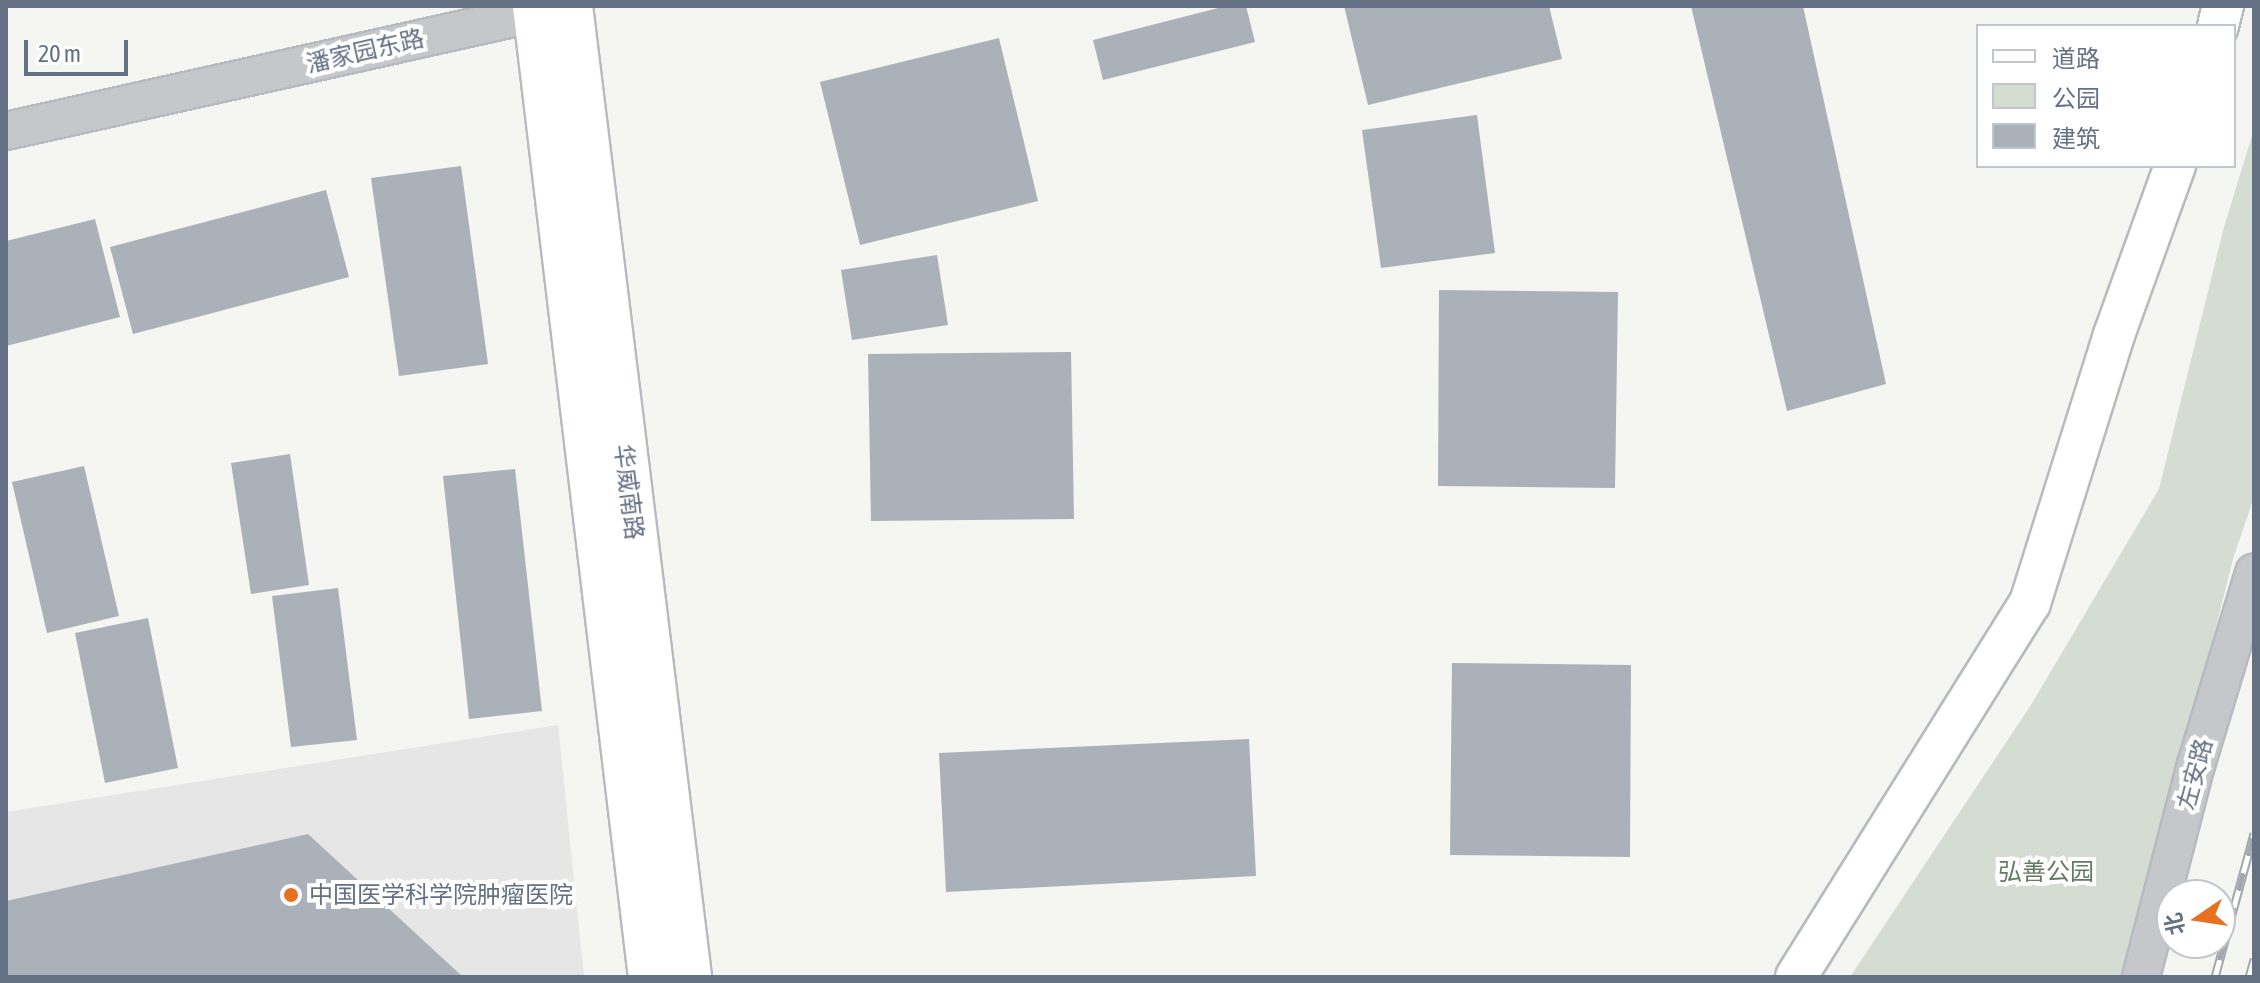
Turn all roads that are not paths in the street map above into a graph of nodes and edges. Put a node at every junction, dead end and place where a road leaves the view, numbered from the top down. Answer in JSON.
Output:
{"nodes":[{"id":1,"x":552,"y":8,"type":"edge"},
{"id":2,"x":6,"y":131,"type":"edge"},
{"id":3,"x":2174,"y":168,"type":"edge"},
{"id":4,"x":2254,"y":573,"type":"edge"},
{"id":5,"x":651,"y":977,"type":"edge"},
{"id":6,"x":689,"y":977,"type":"edge"},
{"id":7,"x":1796,"y":977,"type":"edge"},
{"id":8,"x":2141,"y":977,"type":"edge"}],
"edges":[{"from":1,"to":2,"type":"street","name":"潘家园东路"},
{"from":1,"to":5,"type":"main road","name":"华威南路"},
{"from":1,"to":6,"type":"main road","name":"华威南路"},
{"from":3,"to":7,"type":"main road"},
{"from":4,"to":8,"type":"street","name":"左安路"}]}
